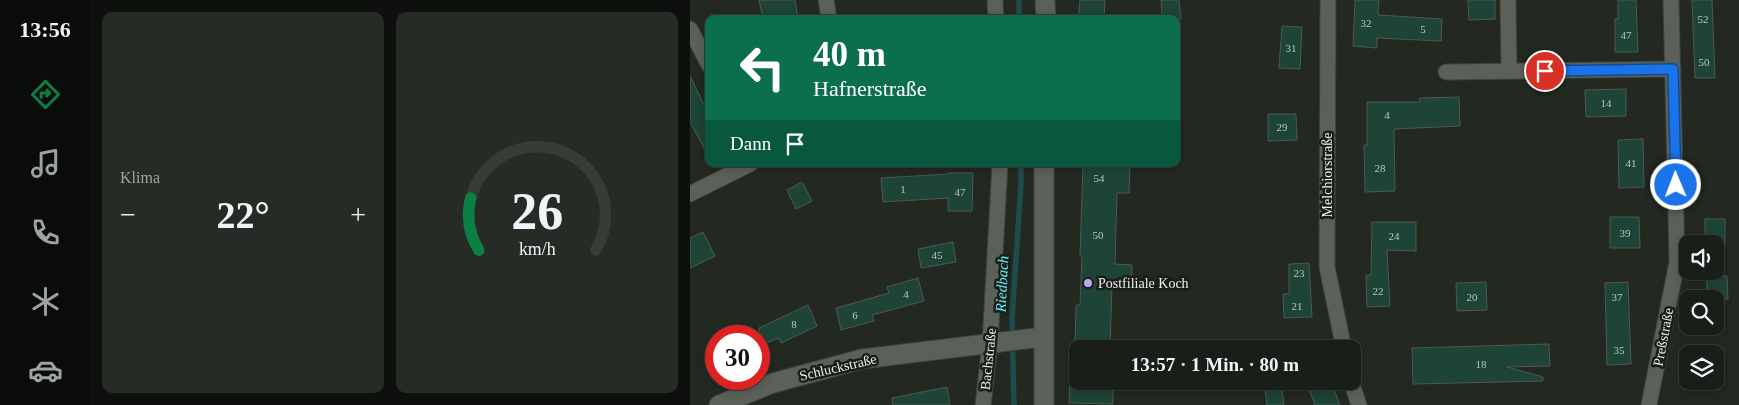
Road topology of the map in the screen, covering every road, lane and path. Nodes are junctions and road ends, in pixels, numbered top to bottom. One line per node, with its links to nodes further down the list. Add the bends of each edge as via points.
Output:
1 (826, 0): 7 (street)
2 (995, 0): 8 (street)
3 (1045, 0): 9 (street)
4 (1328, 0): 20 (street, Melchiorstraße, via 1327,268)
5 (1508, 0): 13 (street)
6 (1671, 0): 12 (street, Preßstraße)
7 (828, 15)
8 (996, 15)
9 (1046, 15)
10 (690, 28): 11 (street)
11 (705, 57)
12 (1673, 69): 13 (street); 27 (street, Preßstraße, via 1678,262)
13 (1509, 71): 14 (street)
14 (1446, 72)
15 (744, 167): 18 (street)
16 (1000, 167): 21 (street, Bachstraße)
17 (1044, 167): 19 (street)
18 (690, 194)
19 (1035, 338): 21 (street, Schluckstraße); 25 (street)
20 (1342, 340)
21 (995, 343): 23 (street, Schluckstraße, via 862,359 773,383); 24 (street, Bachstraße)
22 (1354, 390): 26 (street)
23 (719, 405)
24 (983, 405)
25 (1044, 405)
26 (1359, 405)
27 (1650, 405)

